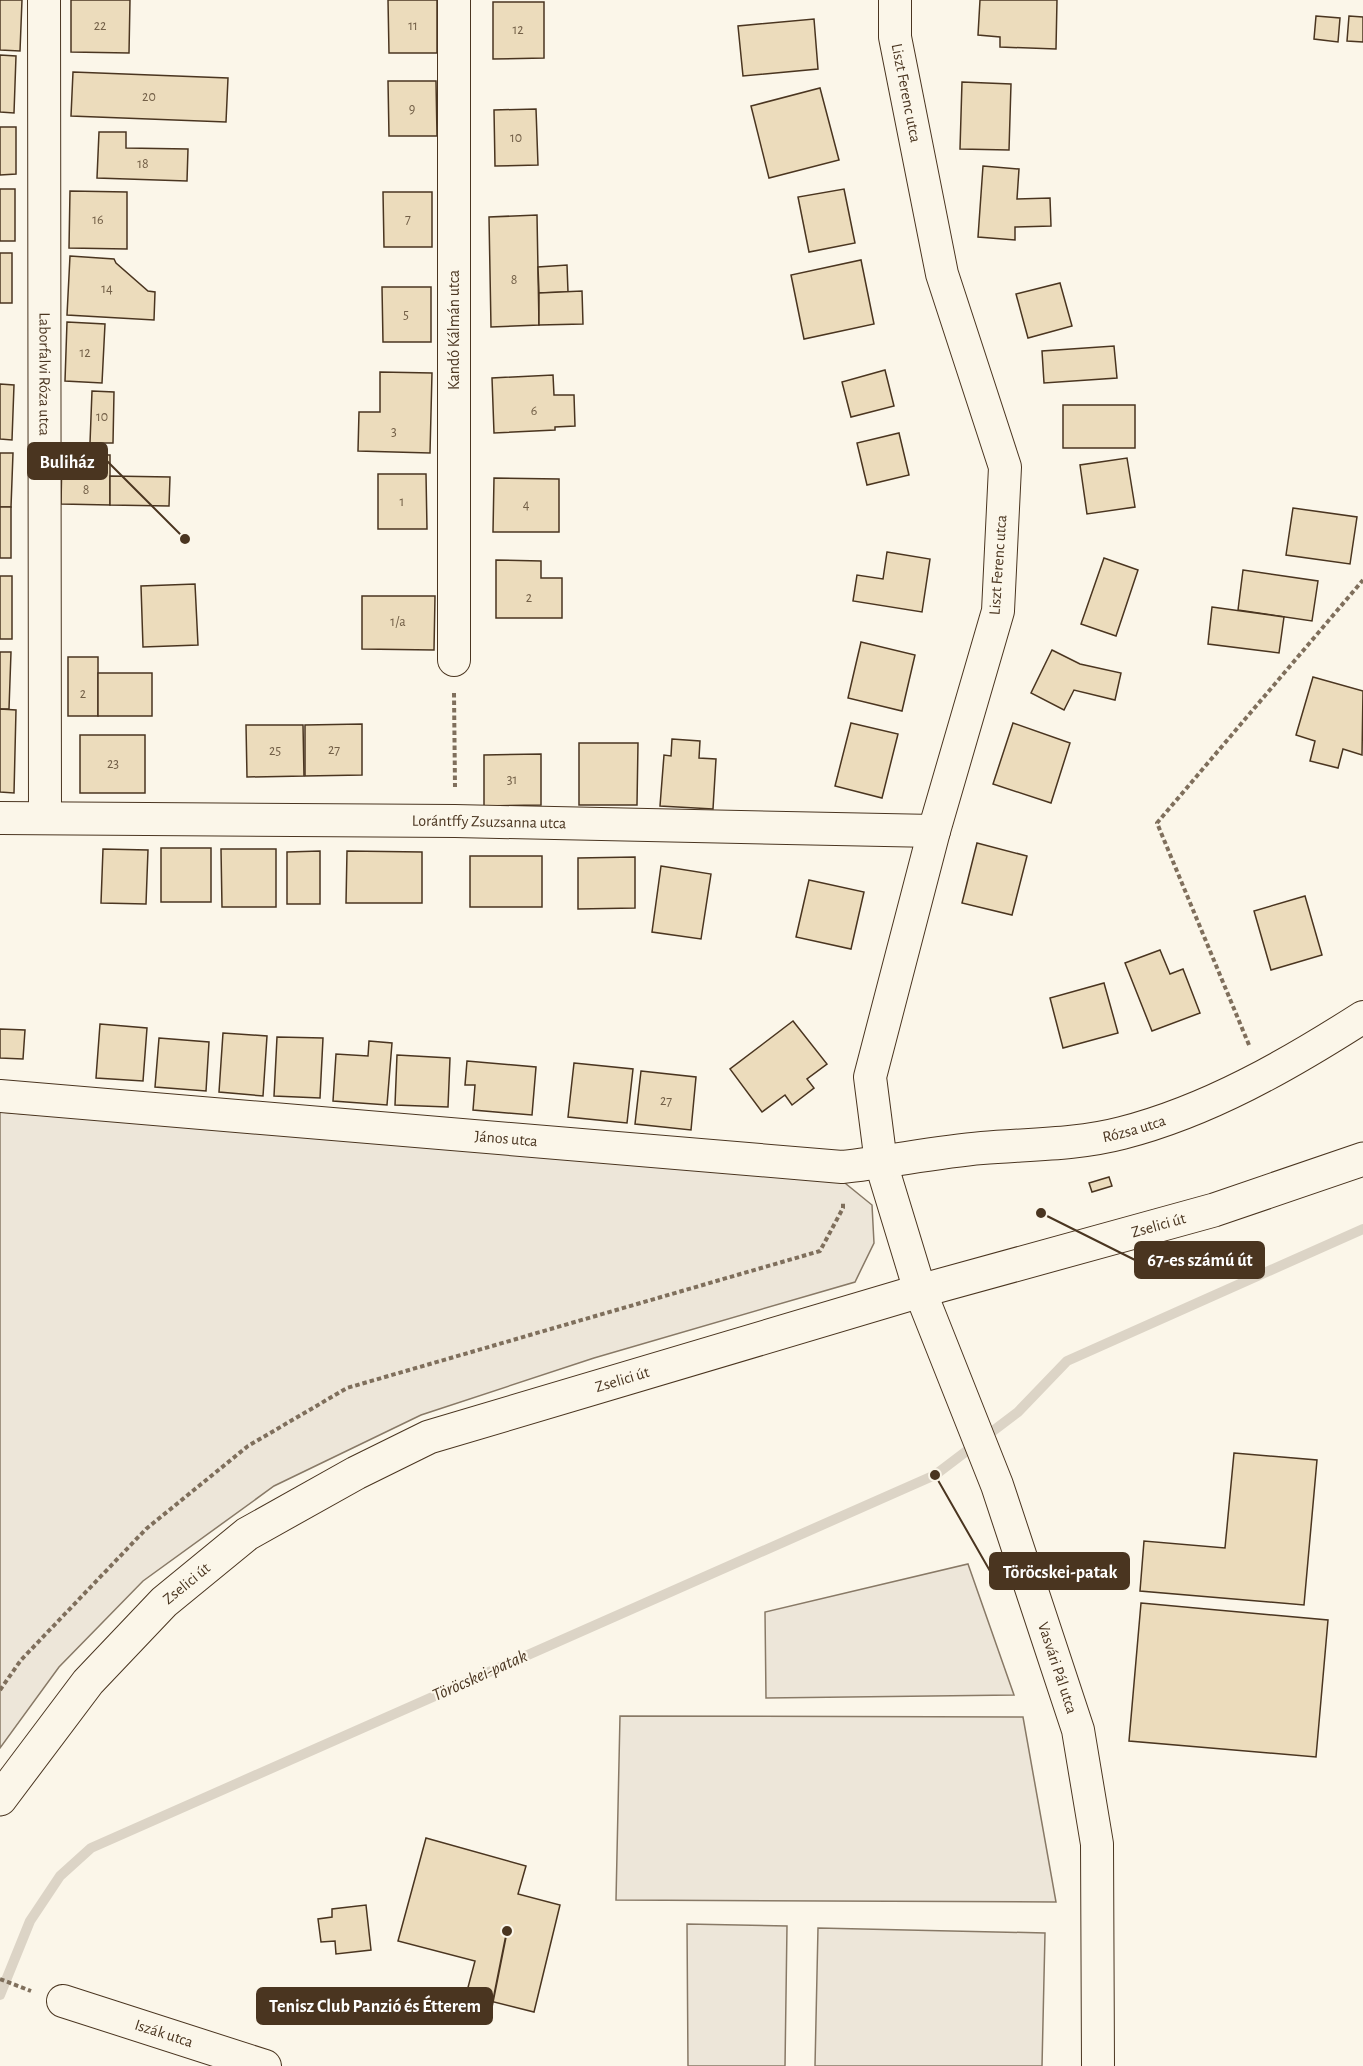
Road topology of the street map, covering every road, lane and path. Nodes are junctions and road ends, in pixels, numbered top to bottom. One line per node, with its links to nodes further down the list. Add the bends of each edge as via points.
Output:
1 (44, 0): 7 (street, Laborfalvi Róza utca)
2 (454, 0): 5 (street, Kandó Kálmán utca)
3 (895, 0): 9 (street, Liszt Ferenc utca, via 895,36 942,274 1005,467 998,611)
4 (1363, 580): 11 (path, via 1157,823)
5 (454, 660): 8 (path)
6 (0, 818): 7 (street, Lorántffy Zsuzsanna utca)
7 (45, 818): 8 (street, Lorántffy Zsuzsanna utca)
8 (455, 821): 9 (street, Lorántffy Zsuzsanna utca)
9 (934, 831): 14 (street, Liszt Ferenc utca, via 870,1077)
10 (1363, 1017): 11 (street, Rózsa utca)
11 (1262, 1077): 14 (street, Rózsa utca, via 1193,1109 1122,1133 1068,1144 981,1148)
12 (0, 1096): 14 (street, János utca, via 842,1167)
13 (1363, 1159): 15 (main road, Zselici út, via 1214,1210)
14 (881, 1163): 15 (street)
15 (920, 1291): 16 (main road, Zselici út, via 429,1437 247,1533 164,1602 88,1682); 21 (street, Vasvári Pál utca, via 998,1485 1078,1730 1097,1844)
16 (0, 1799)
17 (0, 1979): 18 (path)
18 (32, 1992)
19 (63, 2001): 20 (street, Iszák utca)
20 (265, 2066)
21 (1098, 2066)

